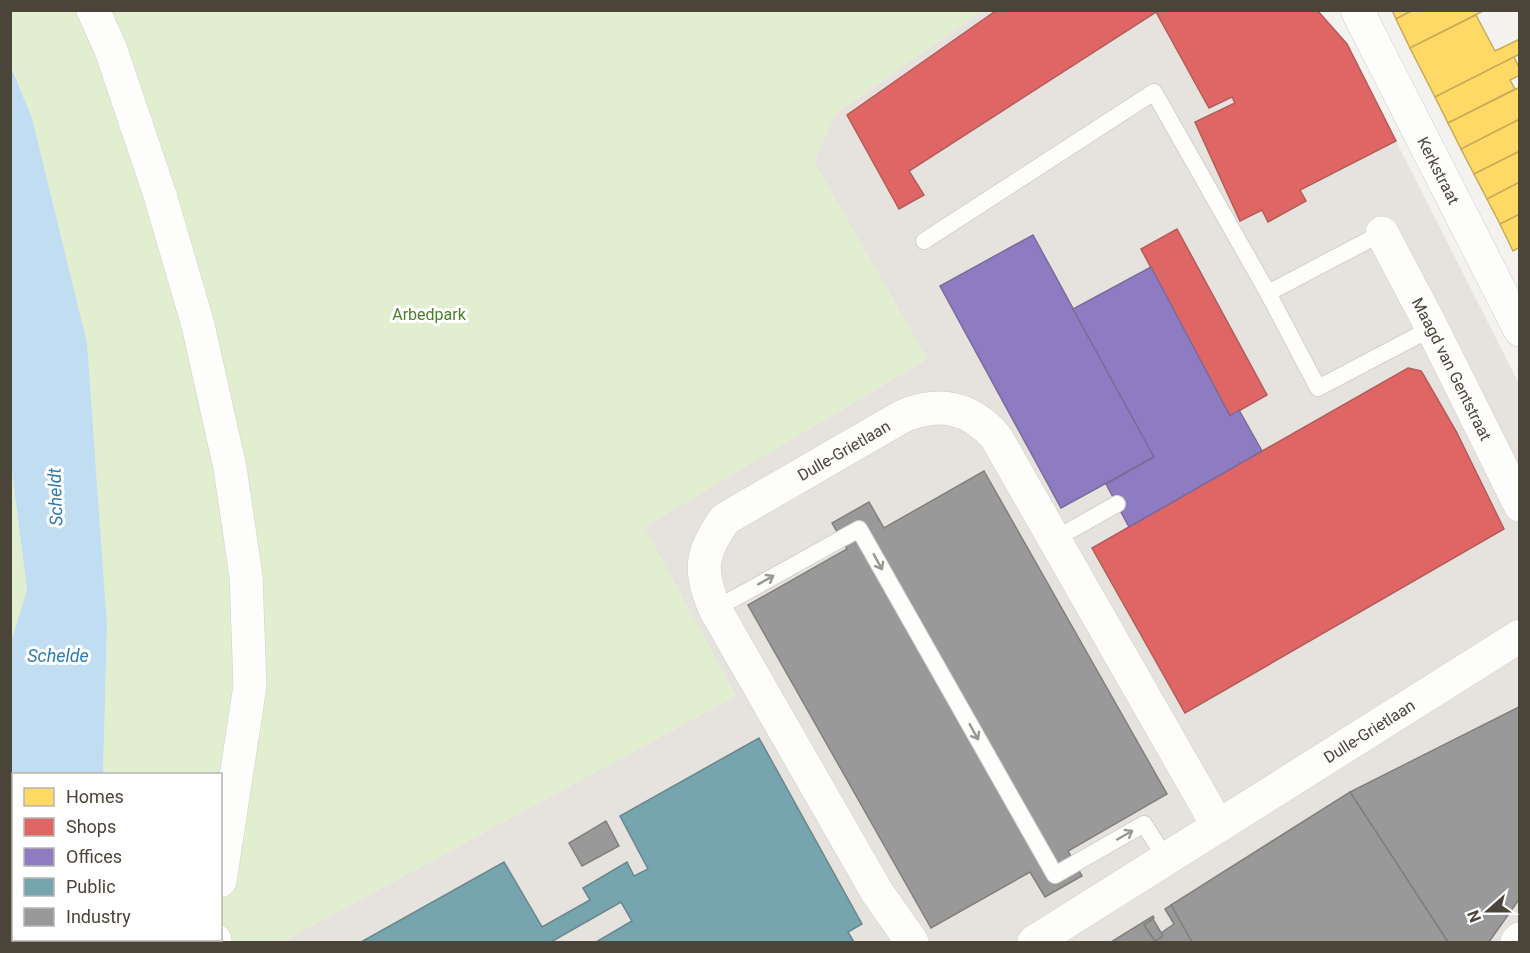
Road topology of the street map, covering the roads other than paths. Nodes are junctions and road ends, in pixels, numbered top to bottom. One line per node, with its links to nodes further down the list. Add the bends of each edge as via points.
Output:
1 (93, 10): 15 (street, via 111,50 160,195 198,325 230,468 246,576 250,686)
2 (1357, 10): 7 (street, Kerkstraat)
3 (1382, 233): 5 (lane); 6 (street, Maagd van Gentstraat)
4 (924, 241): 5 (lane, via 1154,92)
5 (1268, 293): 6 (lane, via 1318,388)
6 (1432, 328): 9 (street, Maagd van Gentstraat)
7 (1520, 330)
8 (1117, 504): 10 (lane)
9 (1520, 505)
10 (1055, 539): 11 (street, Dulle-Grietlaan, via 986,424 962,411 926,408 903,416 725,519 707,548 704,561 704,579); 13 (street, Dulle-Grietlaan)
11 (715, 609): 14 (lane, one-way to 14, via 860,529 1055,875 1144,824); 16 (street, Dulle-Grietlaan, via 877,892)
12 (1520, 636): 13 (street, Dulle-Grietlaan)
13 (1218, 826): 14 (street, Dulle-Grietlaan)
14 (1166, 859): 17 (street, Dulle-Grietlaan)
15 (222, 868)
16 (912, 942)
17 (1034, 942)

